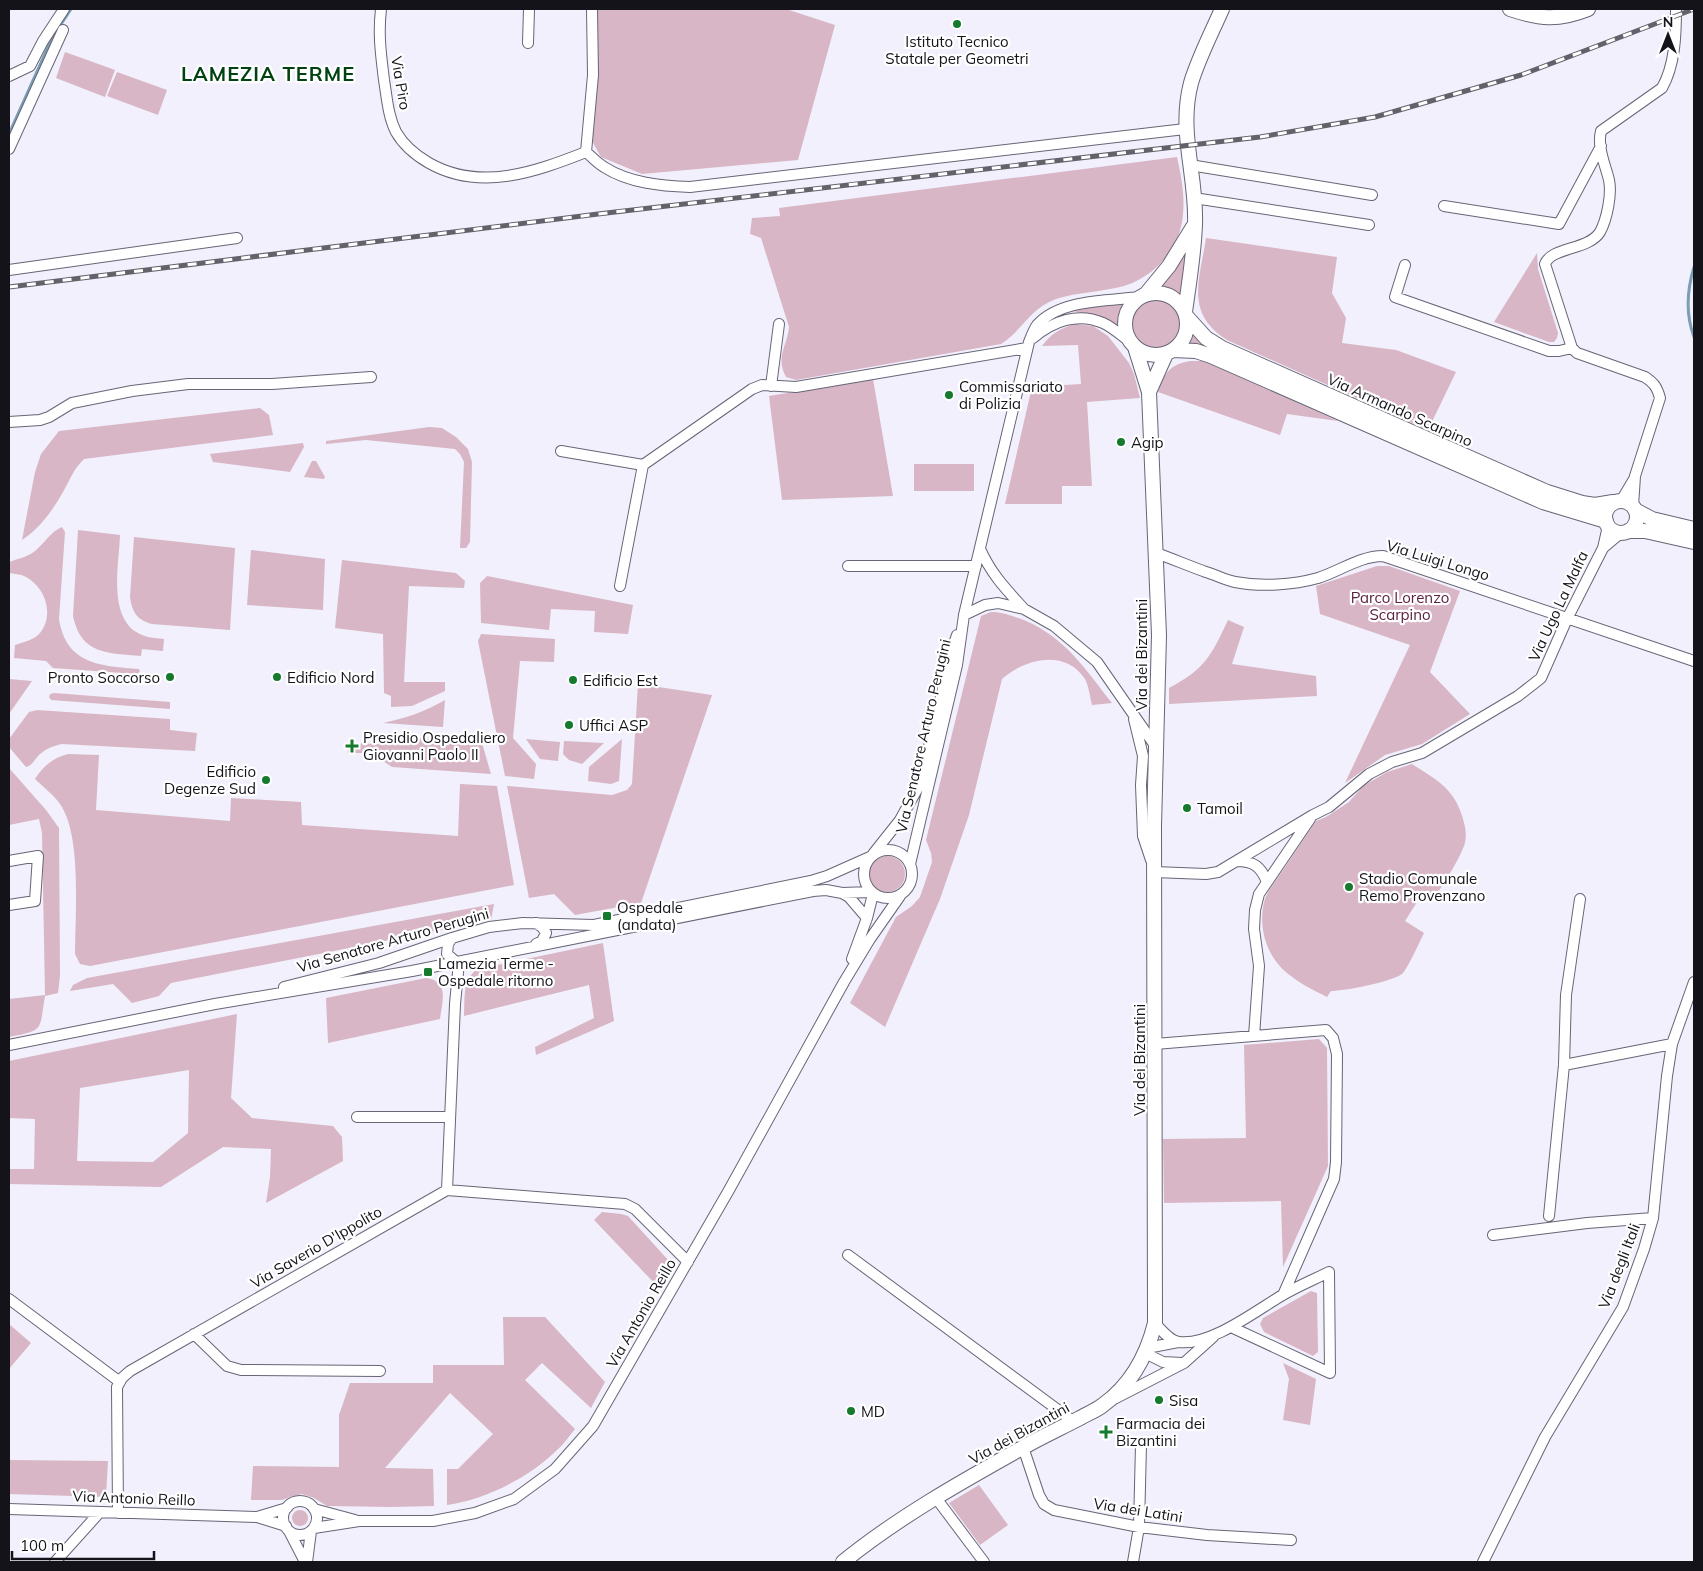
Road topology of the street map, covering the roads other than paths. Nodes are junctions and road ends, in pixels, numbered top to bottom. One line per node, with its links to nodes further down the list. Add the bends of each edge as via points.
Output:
1 (64, 9): 12 (street)
2 (381, 9): 18 (street, Via Piro, via 379,43 388,107 404,144 418,157 465,177 494,178 519,175)
3 (529, 9): 11 (street)
4 (592, 9): 18 (street, via 593,75)
5 (1222, 9): 15 (street, via 1191,84)
6 (1510, 9): 9 (street, via 1532,16)
7 (1588, 9): 9 (street)
8 (1676, 9): 16 (street, via 1674,46 1666,82 1604,128 1600,135)
9 (1566, 12)
10 (64, 30): 13 (street)
11 (528, 43)
12 (30, 66): 13 (street); 14 (street)
13 (44, 73): 17 (street)
14 (9, 76)
15 (1186, 129): 18 (street, via 690,187 644,183 624,177 604,167); 19 (street)
16 (1601, 146): 22 (street, via 1559,224); 33 (street, via 1611,192 1600,231 1590,241 1550,257 1545,264)
17 (9, 149)
18 (586, 152)
19 (1190, 165): 20 (street); 21 (street)
20 (1372, 195)
21 (1194, 198): 23 (street); 24 (street)
22 (1444, 206)
23 (1195, 224): 28 (street, via 1169,266); 29 (street)
24 (1369, 225)
25 (237, 238): 27 (street)
26 (1405, 265): 33 (street, via 1395,297 1549,351)
27 (9, 270)
28 (1143, 295): 29 (street, via 1165,294 1181,304); 31 (street, via 1132,303 1125,317 1125,332); 32 (street, Via Senatore Arturo Perugini, via 1058,310 1037,325)
29 (1186, 314): 34 (street, via 1186,336); 41 (street, Via Armando Scarpino, via 1206,338 1222,348 1496,470 1582,503)
30 (779, 324): 36 (street)
31 (1132, 344): 32 (street, via 1105,324 1090,318 1076,318 1043,330); 34 (street, via 1146,354); 37 (street, Via dei Bizantini)
32 (1028, 345): 36 (street, via 796,387); 47 (street, Via Senatore Arturo Perugini)
33 (1572, 348): 41 (street, via 1577,353 1645,377 1658,390 1660,398)
34 (1170, 352): 37 (street, Via dei Bizantini); 42 (street, Via Armando Scarpino, via 1196,351 1211,356 1543,502)
35 (371, 377): 38 (street, via 272,384 188,384 72,403 40,420)
36 (771, 386): 40 (street, via 752,389)
37 (1149, 392): 48 (street, Via dei Bizantini)
38 (9, 422)
39 (561, 451): 40 (street)
40 (643, 465): 51 (street)
41 (1626, 505): 42 (street, via 1607,509); 43 (street, Via Armando Scarpino, via 1652,519); 44 (street, via 1636,520 1632,528)
42 (1607, 523): 44 (street, via 1616,532); 46 (street, Via Ugo La Malfa)
43 (1694, 529)
44 (1625, 531): 45 (street, via 1645,531); 46 (street, Via Ugo La Malfa)
45 (1694, 542)
46 (1603, 548): 54 (street, Via Ugo La Malfa)
47 (980, 549): 50 (street, Via Senatore Arturo Perugini); 52 (street, via 997,579)
48 (1156, 553): 54 (street, Via Luigi Longo, via 1233,582 1247,584 1308,580 1364,559 1383,556); 57 (street, Via dei Bizantini)
49 (848, 566): 50 (street)
50 (976, 566): 53 (street, Via Senatore Arturo Perugini)
51 (620, 586)
52 (1024, 609): 53 (street, via 998,603); 56 (street, via 1054,626 1097,662)
53 (964, 615): 60 (street, Via Senatore Arturo Perugini, via 953,647 920,784 900,820); 63 (street, Via Senatore Arturo Perugini, via 957,665)
54 (1567, 619): 55 (street, Via Luigi Longo); 59 (street, Via Ugo La Malfa, via 1541,678 1518,696 1422,753 1392,762 1369,774 1329,807)
55 (1694, 661)
56 (1133, 713): 57 (street, via 1144,724); 58 (street); 58 (street)
57 (1158, 717): 58 (street, Via dei Bizantini)
58 (1151, 753): 64 (street, Via dei Bizantini)
59 (1313, 815): 62 (street, Via Ugo La Malfa); 65 (street)
60 (872, 855): 63 (street, via 894,850); 67 (street, via 863,874); 72 (street, Via Senatore Arturo Perugini, via 811,881 594,925)
61 (9, 861): 70 (street, via 38,856 35,901)
62 (1237, 861): 64 (street, Via Ugo La Malfa, via 1218,872 1206,874); 65 (street, via 1256,864)
63 (910, 864): 68 (street, via 912,878 906,892)
64 (1154, 868): 80 (street, Via dei Bizantini)
65 (1267, 882): 79 (street, via 1259,894 1255,910 1259,966)
66 (842, 893): 67 (street, Via Senatore Arturo Perugini); 71 (street); 74 (street, Via Senatore Arturo Perugini, via 813,891)
67 (872, 893): 68 (street, via 886,899); 71 (street, Via Antonio Reillo)
68 (900, 896): 76 (street, Via Antonio Reillo)
69 (1580, 899): 83 (street, via 1566,995)
70 (9, 905)
71 (867, 918): 76 (street, Via Antonio Reillo)
72 (536, 923): 73 (street, Via Senatore Arturo Perugini, via 497,926); 74 (street, via 546,933 542,941)
73 (452, 938): 75 (street, via 447,954); 78 (street, Via Senatore Arturo Perugini, via 379,963)
74 (533, 946): 75 (street, Via Senatore Arturo Perugini)
75 (458, 962): 78 (street, Via Senatore Arturo Perugini); 85 (street)
76 (844, 982): 91 (street, Via Antonio Reillo)
77 (1694, 982): 81 (street, Via degli Itali)
78 (215, 1004): 82 (street, Via Senatore Arturo Perugini)
79 (1254, 1036): 80 (street); 92 (street, via 1326,1030 1333,1038 1337,1054 1334,1179)
80 (1155, 1044): 94 (street, Via dei Bizantini)
81 (1672, 1044): 83 (street); 88 (street, Via degli Itali)
82 (9, 1045)
83 (1564, 1065): 87 (street)
84 (357, 1117): 85 (street)
85 (450, 1118): 86 (street)
86 (447, 1190): 91 (street, via 625,1204 635,1209); 96 (street, Via Saverio D'Ippolito)
87 (1549, 1216)
88 (1653, 1218): 89 (street); 124 (street, Via degli Itali, via 1623,1306 1545,1437)
89 (1493, 1235)
90 (848, 1255): 104 (street)
91 (688, 1262): 114 (street, Via Antonio Reillo, via 594,1426 555,1469 514,1499 474,1513 433,1521)
92 (1283, 1295): 95 (street); 95 (street, via 1329,1272 1330,1373)
93 (9, 1299): 102 (street)
94 (1155, 1323): 98 (street); 99 (street, Via dei Bizantini)
95 (1231, 1327): 97 (street)
96 (194, 1334): 101 (street, via 227,1366 241,1370); 102 (street, Via Saverio D'Ippolito, via 130,1371)
97 (1216, 1334): 98 (street); 100 (street)
98 (1178, 1342): 99 (street)
99 (1146, 1351): 100 (street, via 1163,1362); 103 (street, Via dei Bizantini, via 1126,1383)
100 (1184, 1363): 103 (street)
101 (380, 1371)
102 (120, 1382): 112 (street, via 117,1387)
103 (1103, 1405): 104 (street, Via dei Bizantini)
104 (1074, 1421): 106 (street, Via dei Bizantini)
105 (1141, 1445): 115 (street)
106 (1023, 1447): 107 (street, Via dei Bizantini); 115 (street, Via dei Latini, via 1044,1504 1054,1510)
107 (936, 1498): 121 (street, Via dei Bizantini); 122 (street)
108 (287, 1508): 110 (street, via 301,1502); 113 (street, Via Antonio Reillo); 116 (street, via 284,1517)
109 (9, 1509): 111 (street, Via Antonio Reillo)
110 (314, 1509): 114 (street, Via Antonio Reillo); 117 (street, via 317,1519)
111 (100, 1512): 112 (street, Via Antonio Reillo); 119 (street)
112 (118, 1513): 113 (street, Via Antonio Reillo)
113 (257, 1517): 116 (street, Via Antonio Reillo)
114 (359, 1521): 117 (street, Via Antonio Reillo)
115 (1139, 1527): 118 (street, Via dei Latini); 123 (street)
116 (287, 1529): 117 (street, via 300,1535); 120 (street)
117 (313, 1530): 120 (street)
118 (1291, 1540)
119 (55, 1562)
120 (306, 1562)
121 (842, 1562)
122 (984, 1562)
123 (1134, 1562)
124 (1483, 1562)

